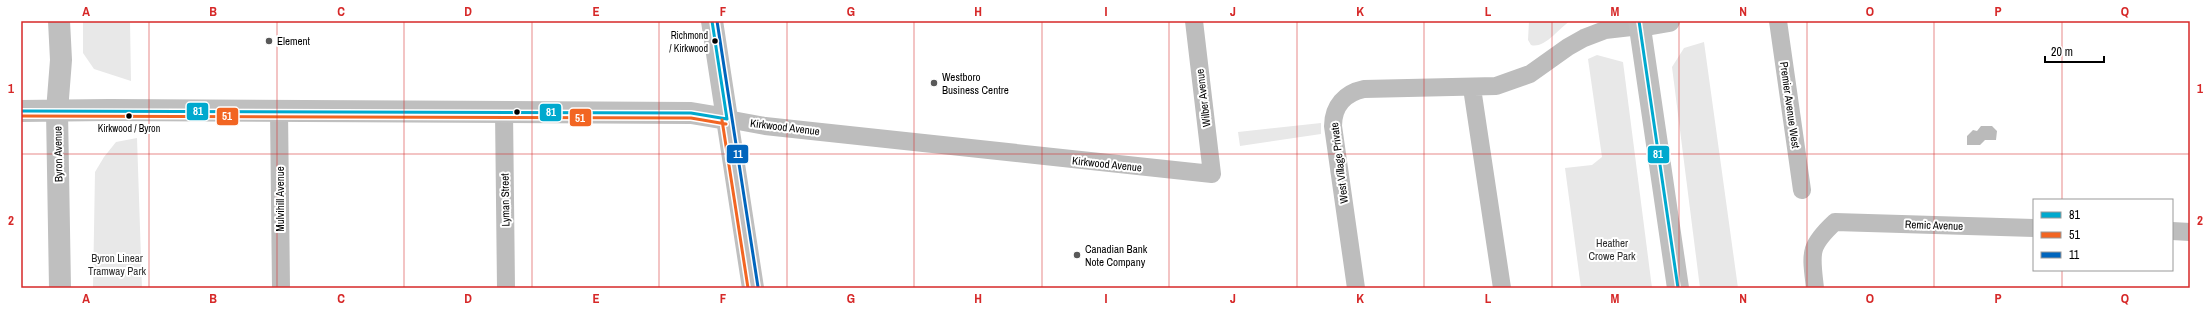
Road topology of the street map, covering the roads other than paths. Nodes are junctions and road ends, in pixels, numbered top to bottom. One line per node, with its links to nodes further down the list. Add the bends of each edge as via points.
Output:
1 (60, 21): 10 (main road, Byron Avenue, via 61,60)
2 (712, 21): 12 (main road)
3 (1194, 21): 13 (street, Wilber Avenue)
4 (1669, 21): 6 (main road)
5 (1778, 21): 14 (street, Premier Avenue West)
6 (1639, 24): 7 (street, West Village Private, via 1606,30 1568,47 1525,77 1496,86); 24 (main road)
7 (1472, 88): 22 (street, West Village Private, via 1364,89 1347,96 1336,109 1333,126); 23 (street)
8 (279, 110): 10 (main road, Kirkwood Avenue); 11 (main road, Kirkwood Avenue); 19 (street, Mulvihill Avenue)
9 (21, 111): 10 (main road, Kirkwood Avenue)
10 (57, 111): 18 (main road, Byron Avenue)
11 (504, 112): 12 (main road, Kirkwood Avenue, via 691,113); 20 (street, Lyman Street)
12 (727, 119): 13 (street, Kirkwood Avenue, via 765,126); 21 (main road)
13 (1212, 174)
14 (1802, 190)
15 (2033, 228): 25 (street, Remic Avenue, via 1835,222 1818,238 1811,256)
16 (2173, 231): 17 (street)
17 (2190, 232)
18 (60, 288)
19 (281, 288)
20 (506, 288)
21 (753, 288)
22 (1356, 288)
23 (1502, 288)
24 (1678, 288)
25 (1815, 288)

